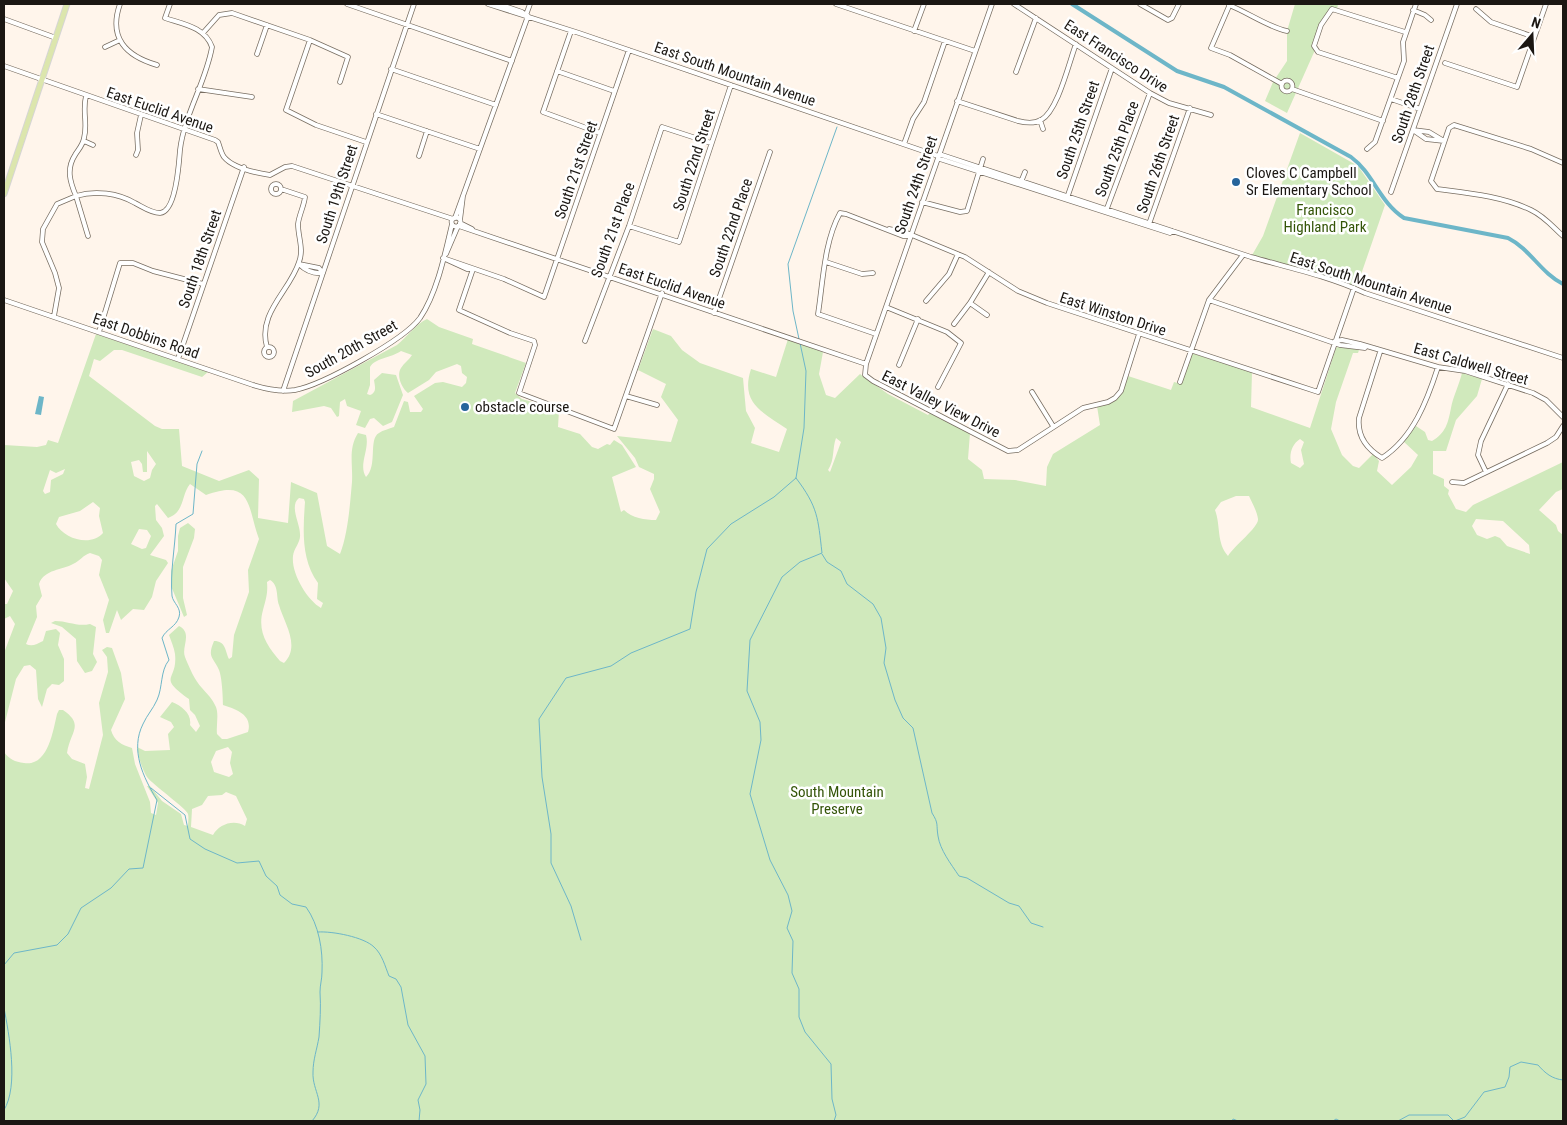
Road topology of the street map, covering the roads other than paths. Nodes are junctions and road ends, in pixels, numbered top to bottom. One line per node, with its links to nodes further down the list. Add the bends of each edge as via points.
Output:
1 (67, 4): 33 (main road)
2 (120, 4): 34 (street, via 116,24)
3 (170, 4): 31 (street, via 165,18)
4 (347, 4): 25 (street)
5 (414, 4): 25 (street, South 19th Street)
6 (488, 4): 21 (street, East South Mountain Avenue)
7 (499, 4): 21 (street, East South Mountain Avenue)
8 (530, 4): 21 (street, South 20th Street)
9 (836, 4): 27 (street)
10 (924, 4): 27 (street)
11 (992, 4): 40 (street, South 24th Street)
12 (1014, 4): 22 (street, East Francisco Drive)
13 (1140, 4): 14 (street, via 1164,19 1170,19)
14 (1179, 4)
15 (1416, 4): 20 (street)
16 (1457, 4): 65 (street, South 28th Street)
17 (1546, 4): 32 (street)
18 (1229, 5): 29 (street); 53 (street, via 1211,48)
19 (1476, 9): 32 (street, via 1491,22)
20 (1413, 10): 24 (street); 30 (street)
21 (527, 16): 28 (street, East South Mountain Avenue); 42 (street, South 20th Street)
22 (1036, 18): 37 (street, East Francisco Drive); 49 (street)
23 (4, 20): 33 (street)
24 (1431, 20)
25 (407, 24): 42 (street); 47 (street, South 19th Street)
26 (267, 25): 31 (street, via 225,12 214,19); 35 (street); 41 (street)
27 (914, 30): 36 (street)
28 (571, 31): 39 (street, East South Mountain Avenue); 48 (street)
29 (1288, 31)
30 (1405, 32): 50 (street, via 1404,61); 50 (street, via 1332,9 1321,25 1315,50)
31 (203, 33): 55 (street, via 212,47)
32 (1534, 37): 43 (street, via 1517,87)
33 (56, 38): 51 (main road)
34 (120, 40): 38 (street); 45 (street, via 134,57)
35 (310, 40): 52 (street, via 348,56); 80 (street, via 286,110 316,125)
36 (946, 41): 40 (street); 82 (street, via 924,102)
37 (1076, 44): 46 (street, East Francisco Drive); 69 (street, via 1053,108)
38 (105, 47)
39 (629, 50): 54 (street, East South Mountain Avenue); 57 (street, South 21st Street)
40 (975, 51): 62 (street, South 24th Street)
41 (256, 54)
42 (512, 61): 63 (street, South 20th Street)
43 (1445, 63)
44 (4, 66): 51 (street, East Euclid Avenue)
45 (157, 66)
46 (1112, 68): 58 (street, East Francisco Drive); 101 (street, South 25th Street)
47 (391, 69): 63 (street); 66 (street, South 19th Street)
48 (557, 70): 57 (street); 76 (street, via 543,112)
49 (1016, 72)
50 (1398, 78): 61 (street)
51 (41, 79): 59 (street, East Euclid Avenue); 99 (main road)
52 (340, 82)
53 (1282, 84): 56 (street, via 1290,82); 56 (street, via 1284,91)
54 (731, 85): 81 (street, South 22nd Street); 82 (street, East South Mountain Avenue)
55 (198, 89): 60 (street); 72 (street)
56 (1292, 89): 70 (street)
57 (614, 91): 76 (street, South 21st Street)
58 (1150, 93): 64 (street, East Francisco Drive, via 1169,103); 103 (street, South 25th Place)
59 (86, 96): 67 (street, East Euclid Avenue); 78 (street, via 82,109 86,128)
60 (252, 97)
61 (1391, 99): 65 (street); 70 (street)
62 (957, 100): 69 (street, via 1018,121); 89 (street, South 24th Street)
63 (496, 105): 84 (street, South 20th Street)
64 (1190, 108): 68 (street, East Francisco Drive); 105 (street, South 26th Street)
65 (1420, 109): 73 (street, South 28th Street)
66 (376, 114): 74 (street); 80 (street, South 19th Street)
67 (141, 115): 72 (street, East Euclid Avenue); 87 (street, via 136,133)
68 (1211, 115)
69 (1040, 120): 71 (street)
70 (1383, 121): 85 (street, via 1376,142)
71 (1043, 129)
72 (186, 130): 92 (street, East Euclid Avenue, via 218,142 223,156); 100 (street, via 180,148 178,177 166,211 150,211 111,194)
73 (1413, 130): 75 (street); 77 (street); 98 (street, South 28th Street)
74 (428, 131): 84 (street); 88 (street)
75 (1429, 132): 77 (street); 79 (street)
76 (600, 133): 113 (street, South 21st Street)
77 (1427, 140): 79 (street)
78 (84, 141): 83 (street); 100 (street, via 69,169)
79 (1444, 141): 91 (street, via 1452,125 1458,125); 109 (street, via 1431,178 1437,189 1504,200 1545,219)
80 (366, 142): 96 (street, South 19th Street)
81 (711, 143): 106 (street, South 21st Place, via 662,127); 106 (street, South 22nd Street, via 679,242)
82 (904, 144): 89 (street, East South Mountain Avenue)
83 (93, 145)
84 (480, 149): 104 (street, South 20th Street)
85 (1367, 150)
86 (770, 152): 129 (street, South 22nd Place)
87 (136, 155)
88 (419, 156)
89 (938, 156): 93 (street, East South Mountain Avenue); 102 (street, South 24th Street)
90 (983, 159): 93 (street)
91 (1563, 163)
92 (244, 168): 96 (street, East Euclid Avenue, via 270,175 285,166 292,166); 121 (street, South 18th Street)
93 (980, 170): 95 (street, East South Mountain Avenue); 102 (street, via 967,211)
94 (1025, 172): 95 (street)
95 (1021, 183): 101 (street, East South Mountain Avenue)
96 (353, 186): 104 (street, East Euclid Avenue); 118 (street, South 19th Street)
97 (281, 189): 115 (street, via 305,198 298,223)
98 (1391, 192)
99 (4, 194)
100 (76, 196): 107 (street); 131 (street, via 57,204 43,229 42,242 59,288)
101 (1067, 198): 103 (street, East South Mountain Avenue)
102 (922, 202): 108 (street, South 24th Street)
103 (1106, 210): 105 (street, East South Mountain Avenue)
104 (456, 222): 112 (street, South 20th Street); 113 (street, East Euclid Avenue)
105 (1149, 224): 111 (street, East South Mountain Avenue)
106 (629, 226): 120 (street, South 21st Place)
107 (88, 236)
108 (910, 236): 110 (street, East Winston Drive); 114 (street, East Winston Drive, via 840,213); 128 (street, South 24th Street)
109 (1563, 236)
110 (958, 254): 117 (street, East Winston Drive); 126 (street, via 949,274)
111 (1243, 255): 122 (street, East South Mountain Avenue); 125 (street)
112 (443, 258): 116 (street); 151 (street, South 20th Street, via 426,307 408,331 314,384)
113 (557, 259): 116 (street, South 21st Street, via 544,297); 120 (street, East Euclid Avenue)
114 (826, 262): 119 (street, via 862,274); 135 (street, via 818,314)
115 (299, 264): 118 (street); 139 (street, via 271,312 266,332)
116 (473, 268): 153 (street, via 459,310 534,342 519,393 614,429)
117 (989, 272): 127 (street); 136 (street, East Winston Drive, via 1018,291 1047,304)
118 (323, 273): 151 (street, South 19th Street)
119 (873, 273)
120 (609, 276): 123 (street, East Euclid Avenue); 137 (street, South 21st Place)
121 (203, 284): 134 (street, via 133,263 120,263); 143 (street, South 18th Street)
122 (1354, 288): 138 (street); 142 (street, East South Mountain Avenue)
123 (662, 293): 129 (street, East Euclid Avenue); 153 (street)
124 (4, 300): 131 (street, East Dobbins Road)
125 (1209, 300): 138 (street, East Caldwell Street); 140 (street)
126 (926, 301)
127 (970, 303): 130 (street); 133 (street)
128 (886, 307): 132 (street); 135 (street, South 24th Street)
129 (714, 313): 144 (street, East Euclid Avenue)
130 (987, 315)
131 (54, 316): 134 (street, East Dobbins Road)
132 (918, 319): 145 (street); 150 (street, via 947,332 961,343)
133 (954, 324)
134 (99, 332): 143 (street, East Dobbins Road)
135 (876, 334): 144 (street, South 24th Street)
136 (1140, 334): 140 (street, East Winston Drive); 156 (street, via 1121,391 1115,398 1083,408)
137 (585, 341)
138 (1335, 341): 140 (street, East Winston Drive, via 1318,392); 141 (street, East Caldwell Street, via 1342,340)
139 (267, 347)
140 (1189, 351): 148 (street)
141 (1380, 352): 146 (street, East Caldwell Street); 146 (street, via 1358,427 1366,445 1382,458 1418,418)
142 (1563, 358)
143 (178, 359): 151 (street, East Dobbins Road, via 253,385)
144 (866, 364): 147 (street, South 24th Street)
145 (898, 365)
146 (1438, 367): 149 (street, East Caldwell Street)
147 (865, 375): 156 (street, East Valley View Drive, via 1008,451 1018,450)
148 (1180, 382)
149 (1508, 384): 155 (street, East Caldwell Street, via 1542,397); 158 (street, via 1481,441 1478,455)
150 (938, 387)
151 (283, 390)
152 (1032, 392): 156 (street)
153 (626, 396): 154 (street)
154 (657, 405)
155 (1563, 417)
156 (1053, 426)
157 (1563, 426): 158 (street, via 1547,443)
158 (1486, 472): 159 (street, via 1464,483)
159 (1452, 482)

